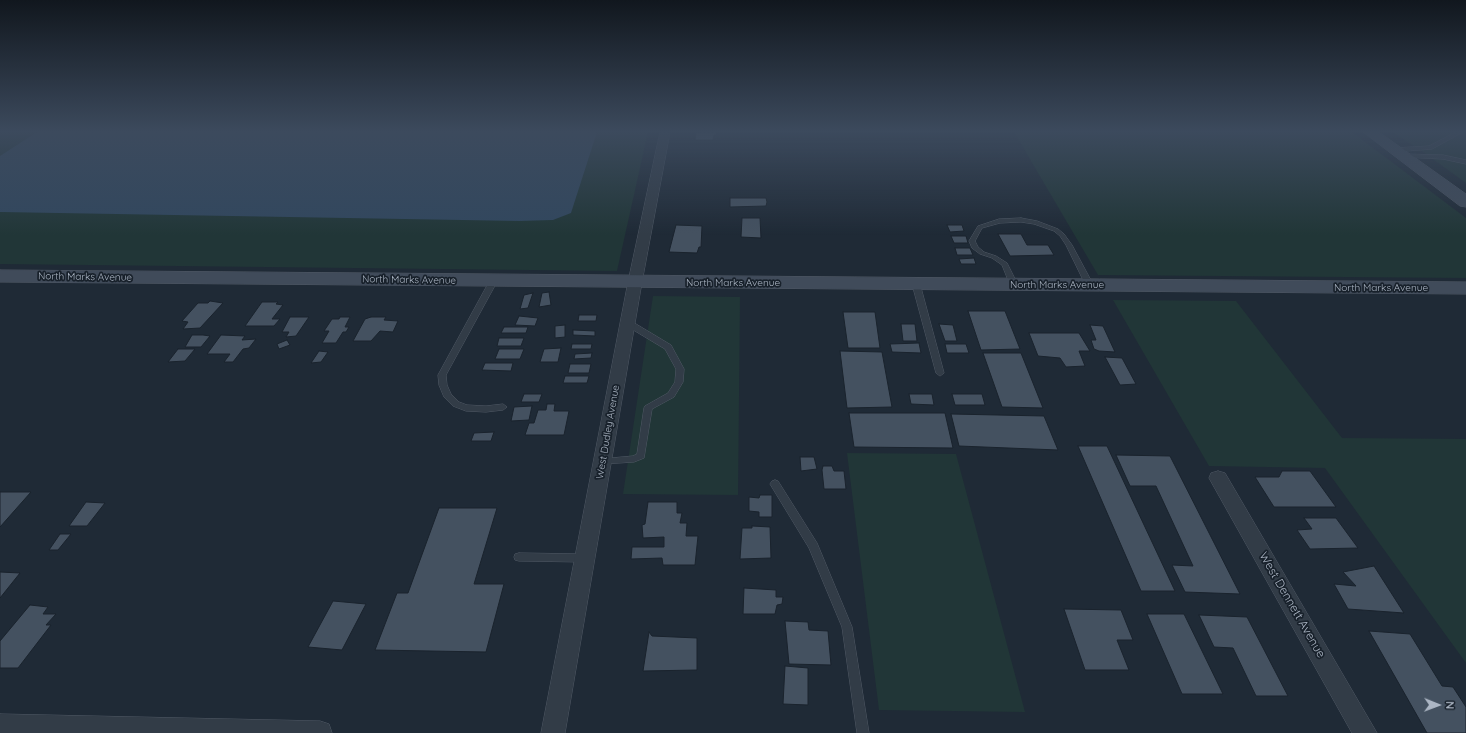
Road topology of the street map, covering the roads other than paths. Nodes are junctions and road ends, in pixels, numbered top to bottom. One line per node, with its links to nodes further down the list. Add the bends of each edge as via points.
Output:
1 (658, 166): 6 (street, West Dudley Avenue)
2 (1416, 166): 3 (main road)
3 (1466, 202)
4 (0, 276): 5 (main road, North Marks Avenue)
5 (494, 280): 6 (main road, North Marks Avenue); 13 (lane, via 442,374 447,395 456,404 466,408)
6 (635, 282): 7 (main road, North Marks Avenue); 11 (street, West Dudley Avenue)
7 (916, 284): 8 (main road, North Marks Avenue); 12 (lane)
8 (1014, 285): 9 (main road, North Marks Avenue); 9 (lane, via 1005,264 975,248 972,241 980,227 998,221 1021,220 1056,230 1069,245)
9 (1090, 286): 10 (main road, North Marks Avenue)
10 (1466, 288)
11 (628, 323): 14 (street, West Dudley Avenue); 14 (lane, via 668,347 680,369 679,382 672,395 648,408 641,456 634,459)
12 (940, 373)
13 (503, 407)
14 (602, 461): 18 (street, West Dudley Avenue)
15 (1218, 478): 25 (street, West Dennett Avenue)
16 (775, 484): 24 (lane, via 813,546 847,627)
17 (519, 557): 18 (lane)
18 (585, 558): 23 (street, West Dudley Avenue)
19 (0, 726): 20 (street)
20 (41, 730): 21 (street)
21 (248, 732): 22 (street)
22 (320, 733)
23 (553, 733)
24 (863, 733)
25 (1365, 733)

